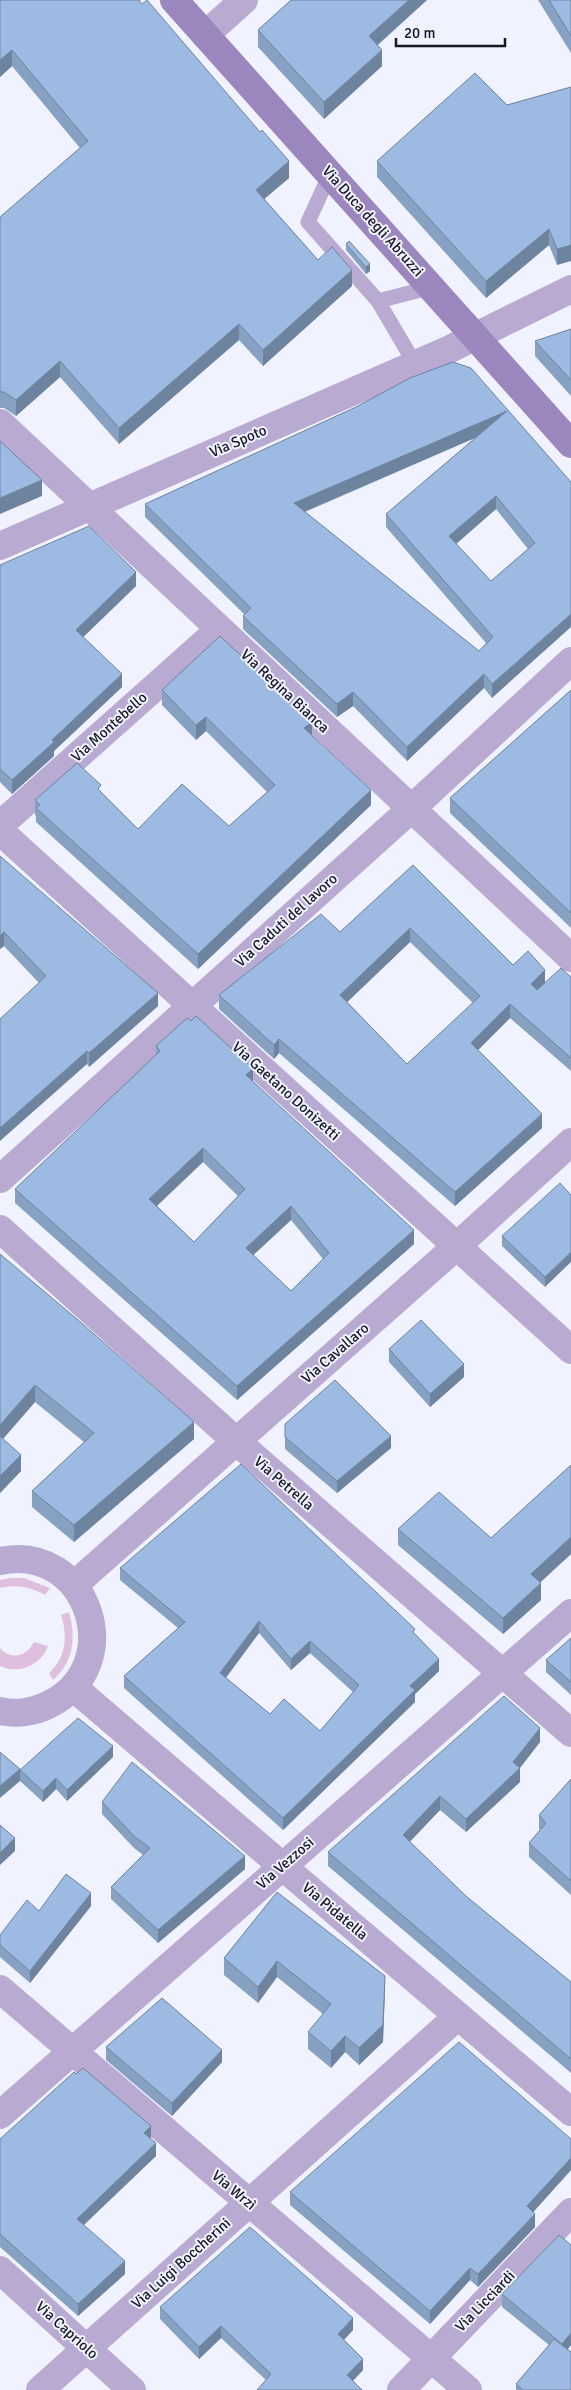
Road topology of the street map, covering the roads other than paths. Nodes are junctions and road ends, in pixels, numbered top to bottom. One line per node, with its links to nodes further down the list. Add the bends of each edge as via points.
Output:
1 (174, 0): 3 (main road, Via Duca degli Abruzzi)
2 (244, 0): 3 (street)
3 (205, 35): 4 (main road, Via Duca degli Abruzzi)
4 (330, 174): 5 (main road, Via Duca degli Abruzzi); 7 (lane, via 308,222)
5 (432, 287): 7 (lane); 8 (main road, Via Duca degli Abruzzi)
6 (571, 289): 8 (street, Via Spoto)
7 (378, 301): 9 (lane)
8 (477, 337): 9 (street, Via Spoto); 11 (main road, Via Duca degli Abruzzi)
9 (415, 364): 12 (street, Via Spoto)
10 (0, 423): 12 (street, Via Regina Bianca)
11 (571, 444)
12 (88, 506): 13 (street, Via Spoto); 14 (street, Via Regina Bianca)
13 (0, 546)
14 (219, 630): 16 (street, Via Regina Bianca); 17 (street, Via Montebello)
15 (571, 661): 16 (street, Via Caduti del lavoro)
16 (411, 809): 19 (street, Via Regina Bianca); 20 (street, Via Caduti del lavoro)
17 (0, 825)
18 (0, 831): 20 (street, Via Gaetano Donizetti)
19 (571, 958)
20 (191, 1006): 22 (street, Via Caduti del lavoro); 24 (street, Via Gaetano Donizetti)
21 (571, 1142): 24 (street, Via Cavallaro)
22 (0, 1179)
23 (0, 1229): 26 (street, Via Petrella)
24 (458, 1245): 25 (street, Via Gaetano Donizetti); 26 (street, Via Cavallaro)
25 (571, 1350)
26 (236, 1441): 28 (street, Via Cavallaro); 30 (street, Via Petrella)
27 (0, 1561): 28 (street, via 27,1559 44,1564 61,1572)
28 (74, 1585): 31 (street, via 86,1604 93,1626 86,1669)
29 (571, 1613): 30 (street, Via Vezzosi)
30 (503, 1672): 33 (street, Via Petrella); 34 (street, Via Vezzosi)
31 (74, 1687): 32 (street, via 59,1700 42,1708 24,1713); 34 (street, Via Pidatella)
32 (0, 1711)
33 (571, 1733)
34 (282, 1866): 36 (street, Via Pidatella); 37 (street, Via Vezzosi)
35 (0, 1989): 37 (street, Via Wrzì)
36 (458, 2016): 38 (street, Via Pidatella); 40 (street, Via Luigi Boccherini)
37 (72, 2052): 39 (street, Via Vezzosi); 40 (street, Via Wrzì)
38 (571, 2112)
39 (0, 2115)
40 (249, 2202): 43 (street, Via Luigi Boccherini); 44 (street, Via Wrzì)
41 (571, 2212): 44 (street, Via Licciardi)
42 (0, 2270): 43 (street, Via Capriolo)
43 (87, 2348): 45 (street, Via Luigi Boccherini); 46 (street, Via Capriolo)
44 (431, 2358): 47 (street, Via Licciardi); 48 (street, Via Wrzì)
45 (40, 2390)
46 (132, 2390)
47 (400, 2390)
48 (468, 2390)

